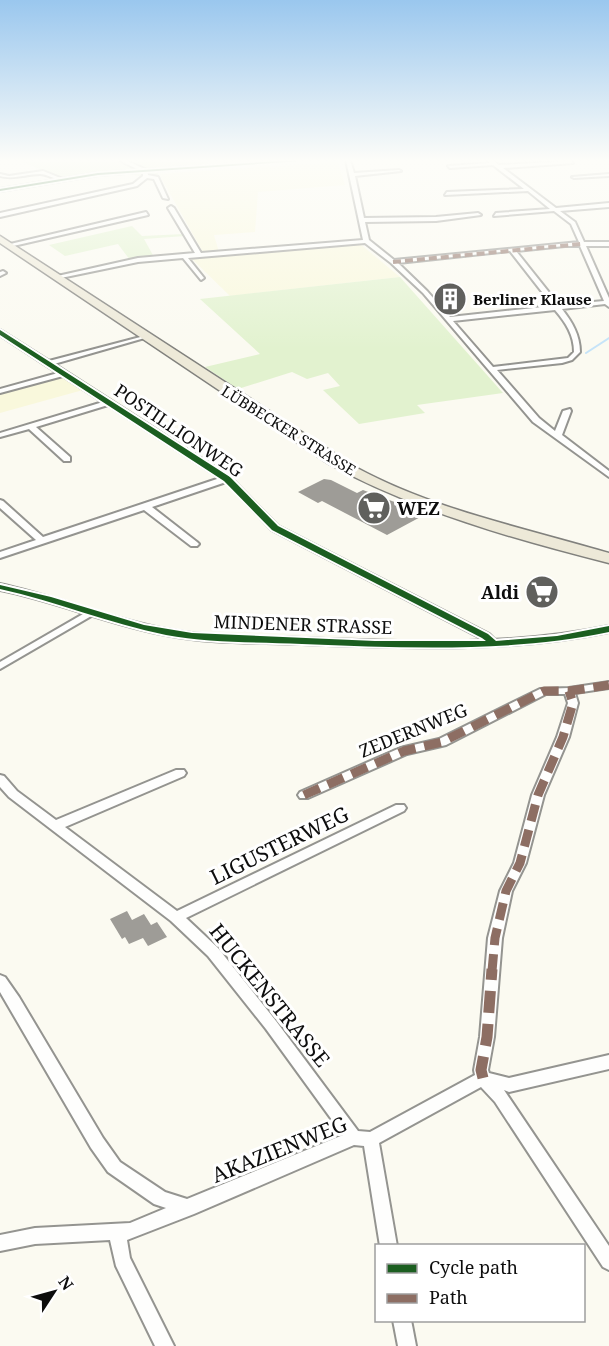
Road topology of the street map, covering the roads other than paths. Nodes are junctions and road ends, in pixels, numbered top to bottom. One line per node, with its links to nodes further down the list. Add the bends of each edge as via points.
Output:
1 (101, 223): 6 (street)
2 (180, 223): 10 (street)
3 (363, 223): 5 (street)
4 (573, 223): 7 (street)
5 (366, 241): 10 (street); 12 (street)
6 (4, 242): 13 (main road, LÜBBECKER STRASSE)
7 (581, 244): 8 (street); 9 (street); 15 (street)
8 (609, 244)
9 (513, 251): 12 (street); 16 (street)
10 (199, 255): 11 (street)
11 (184, 256): 13 (street, via 133,260); 14 (street)
12 (393, 262): 17 (street)
13 (56, 277): 19 (main road, LÜBBECKER STRASSE)
14 (201, 278)
15 (608, 303): 16 (street)
16 (556, 307): 17 (street); 21 (street, via 575,333 574,356 562,361)
17 (450, 319): 21 (street)
18 (0, 332): 20 (street, POSTILLIONWEG)
19 (146, 336): 20 (street); 37 (main road, LÜBBECKER STRASSE, via 334,461 368,479 451,512)
20 (48, 363): 22 (street, POSTILLIONWEG)
21 (491, 369): 28 (street, via 536,420)
22 (64, 373): 23 (street); 24 (street, POSTILLIONWEG)
23 (0, 391)
24 (110, 402): 26 (street); 31 (street, POSTILLIONWEG)
25 (567, 411): 28 (street)
26 (30, 426): 27 (street); 29 (street)
27 (0, 435)
28 (557, 437): 30 (street)
29 (67, 459)
30 (609, 476)
31 (227, 478): 33 (street); 41 (street, POSTILLIONWEG, via 275,528)
32 (0, 503): 34 (street)
33 (146, 507): 34 (street); 35 (street)
34 (42, 540): 36 (street)
35 (194, 544)
36 (0, 555)
37 (609, 558)
38 (0, 587): 39 (street, MINDENER STRASSE)
39 (90, 613): 41 (street, MINDENER STRASSE, via 150,630 192,636 369,644); 42 (street)
40 (609, 629): 41 (street, MINDENER STRASSE, via 556,640)
41 (494, 644)
42 (0, 666)
43 (609, 686): 44 (street, ZEDERNWEG)
44 (569, 691): 47 (street, ZEDERNWEG, via 544,692 442,742 404,751); 53 (street, via 573,703 563,737 538,795 520,863 506,891 495,938)
45 (180, 773): 49 (street)
46 (0, 779): 49 (street, HUCKENSTRASSE)
47 (304, 795)
48 (400, 808): 50 (street, LIGUSTERWEG)
49 (55, 826): 50 (street, HUCKENSTRASSE)
50 (176, 917): 54 (street, HUCKENSTRASSE, via 213,952)
51 (0, 981): 56 (street, via 114,1167 160,1198)
52 (609, 1062): 53 (street, via 509,1085)
53 (483, 1078): 55 (street, AKAZIENWEG); 60 (street)
54 (354, 1138): 55 (street, AKAZIENWEG); 56 (street, AKAZIENWEG)
55 (371, 1138): 59 (street)
56 (188, 1208): 57 (street, AKAZIENWEG)
57 (117, 1233): 58 (street, AKAZIENWEG, via 35,1236); 62 (street, via 122,1260)
58 (0, 1243)
59 (389, 1244)
60 (609, 1261)
61 (402, 1322): 63 (street)
62 (165, 1346)
63 (407, 1346)

